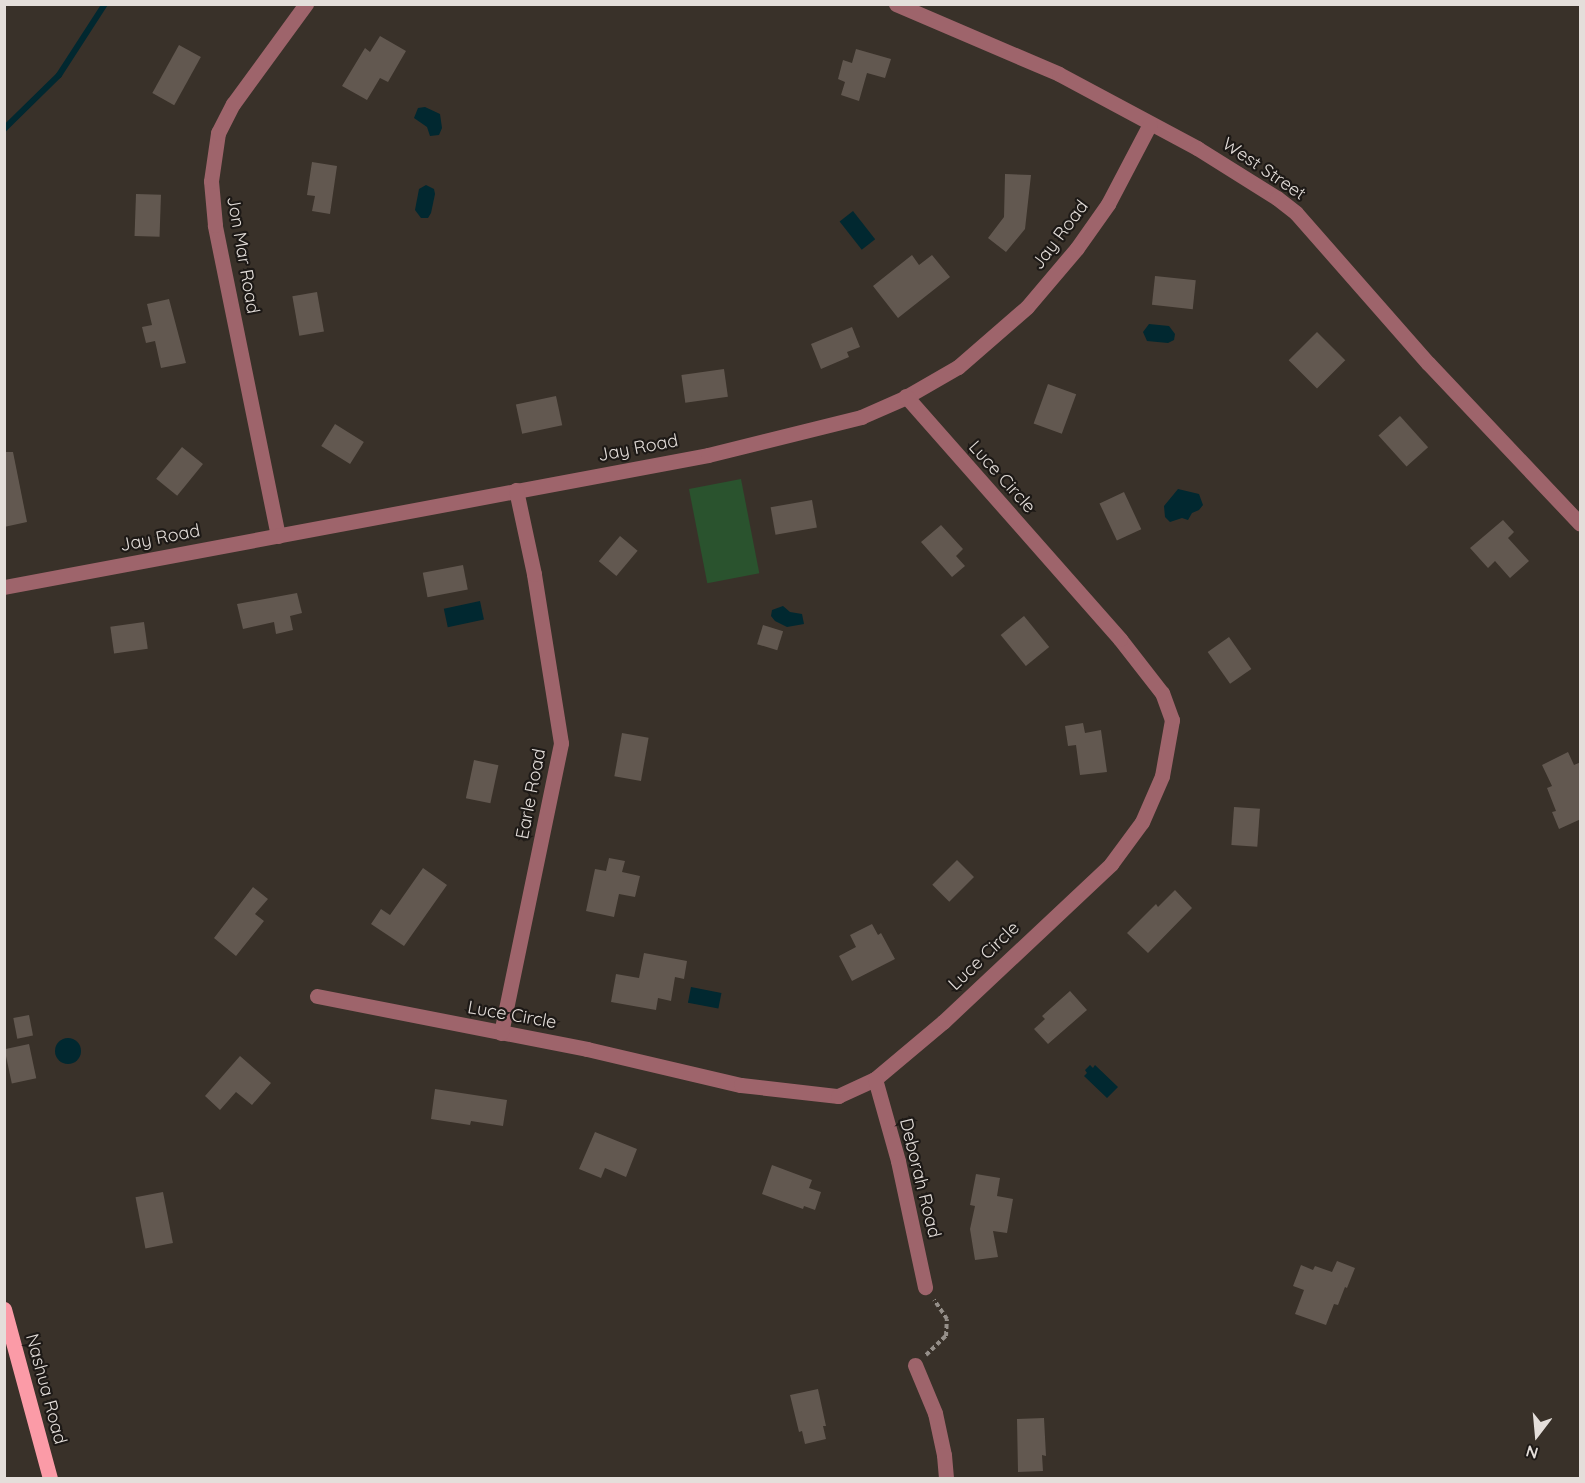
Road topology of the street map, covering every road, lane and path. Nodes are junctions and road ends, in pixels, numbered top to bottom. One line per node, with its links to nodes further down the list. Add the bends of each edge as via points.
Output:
1 (306, 4): 7 (street, Jon Mar Road, via 233,104 218,134 211,181 215,225)
2 (896, 4): 3 (street, West Street, via 1059,74)
3 (1150, 124): 4 (street, Jay Road, via 1108,204 1027,307 958,367); 6 (street, West Street, via 1197,148 1296,213 1428,363)
4 (906, 396): 5 (street, Jay Road, via 861,417 759,443); 11 (street, Luce Circle, via 1120,639 1162,693 1172,720 1162,776 1142,822 1111,864 943,1022)
5 (516, 490): 7 (street, Jay Road); 10 (street, Earle Road, via 534,574 561,743)
6 (1581, 524)
7 (278, 536): 8 (street, Jay Road)
8 (4, 587)
9 (317, 996): 10 (street, Luce Circle)
10 (501, 1033): 11 (street, Luce Circle, via 752,1086 838,1096)
11 (875, 1079): 12 (street, Deborah Road, via 898,1161)
12 (925, 1287): 14 (path, via 947,1319 946,1336)
13 (4, 1309): 15 (main road, Nashua Road)
14 (915, 1365): 16 (street, via 935,1413)
15 (50, 1479)
16 (946, 1479)

